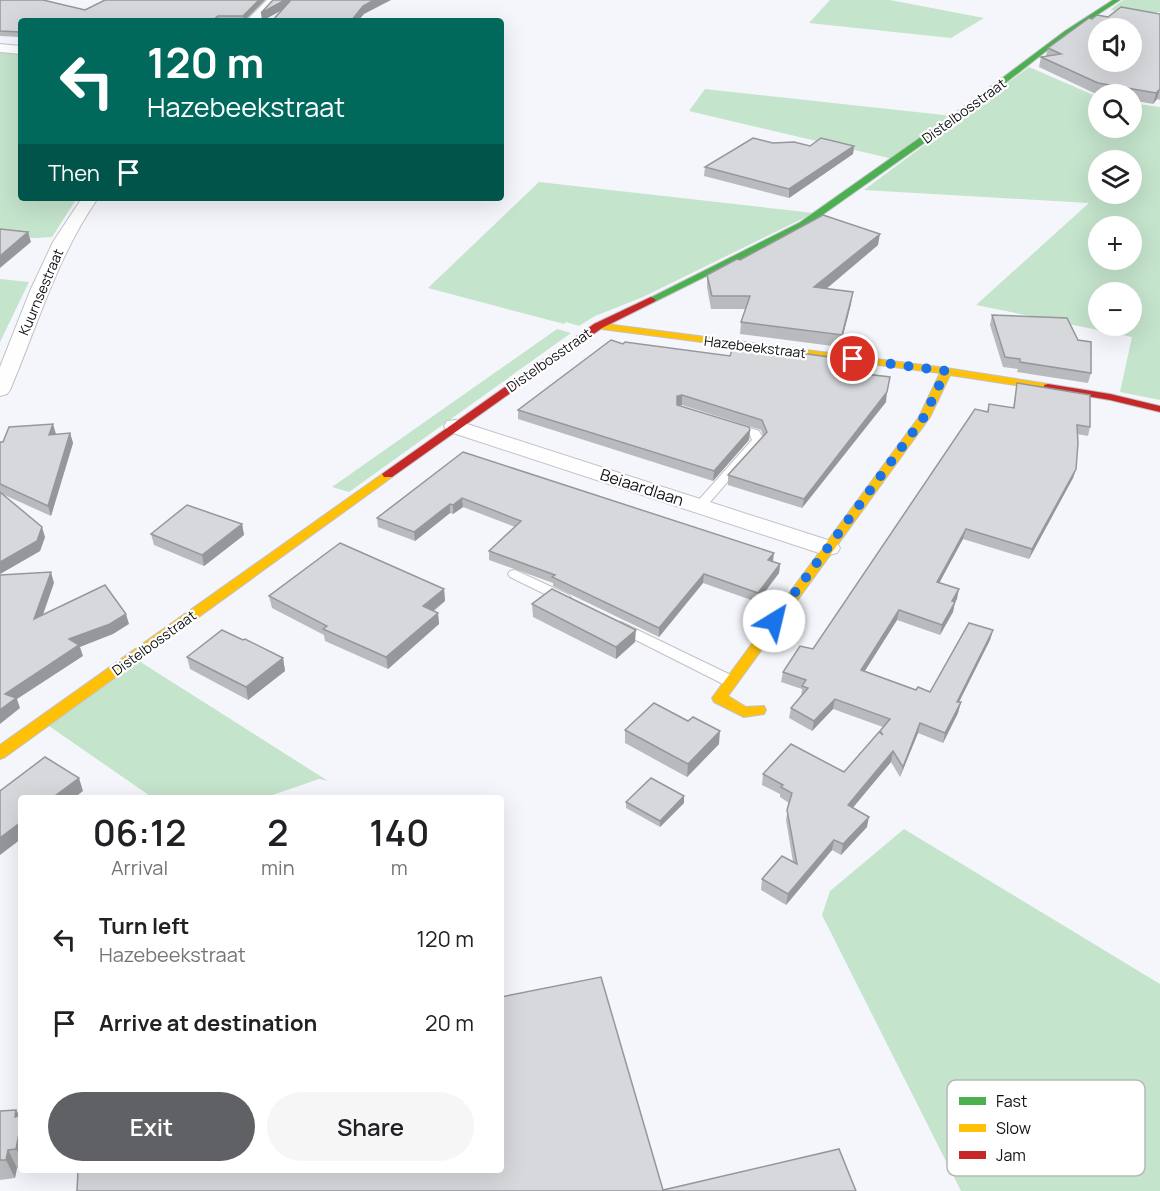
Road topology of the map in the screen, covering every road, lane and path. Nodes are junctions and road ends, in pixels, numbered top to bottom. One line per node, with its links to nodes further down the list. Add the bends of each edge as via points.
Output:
1 (273, 0): 3 (street)
2 (1117, 0): 7 (street, Distelbosstraat, via 1067,32 809,221)
3 (255, 18)
4 (0, 48): 5 (street)
5 (18, 50)
6 (88, 201): 9 (street, Kuurnsestraat, via 47,273)
7 (598, 326): 8 (street, Hazebeekstraat); 12 (street, Distelbosstraat)
8 (946, 371): 10 (street, Hazebeekstraat, via 1110,397); 14 (street, via 924,417)
9 (0, 390)
10 (1160, 409)
11 (724, 423): 13 (lane, via 755,433 758,440)
12 (455, 426): 13 (street, Beiaardlaan); 20 (street, Distelbosstraat)
13 (700, 506): 14 (street, Beiaardlaan)
14 (828, 548): 18 (street)
15 (515, 574): 16 (lane)
16 (576, 604)
17 (607, 620): 18 (lane)
18 (730, 681): 19 (street, via 719,698 744,712)
19 (759, 710)
20 (0, 753)

